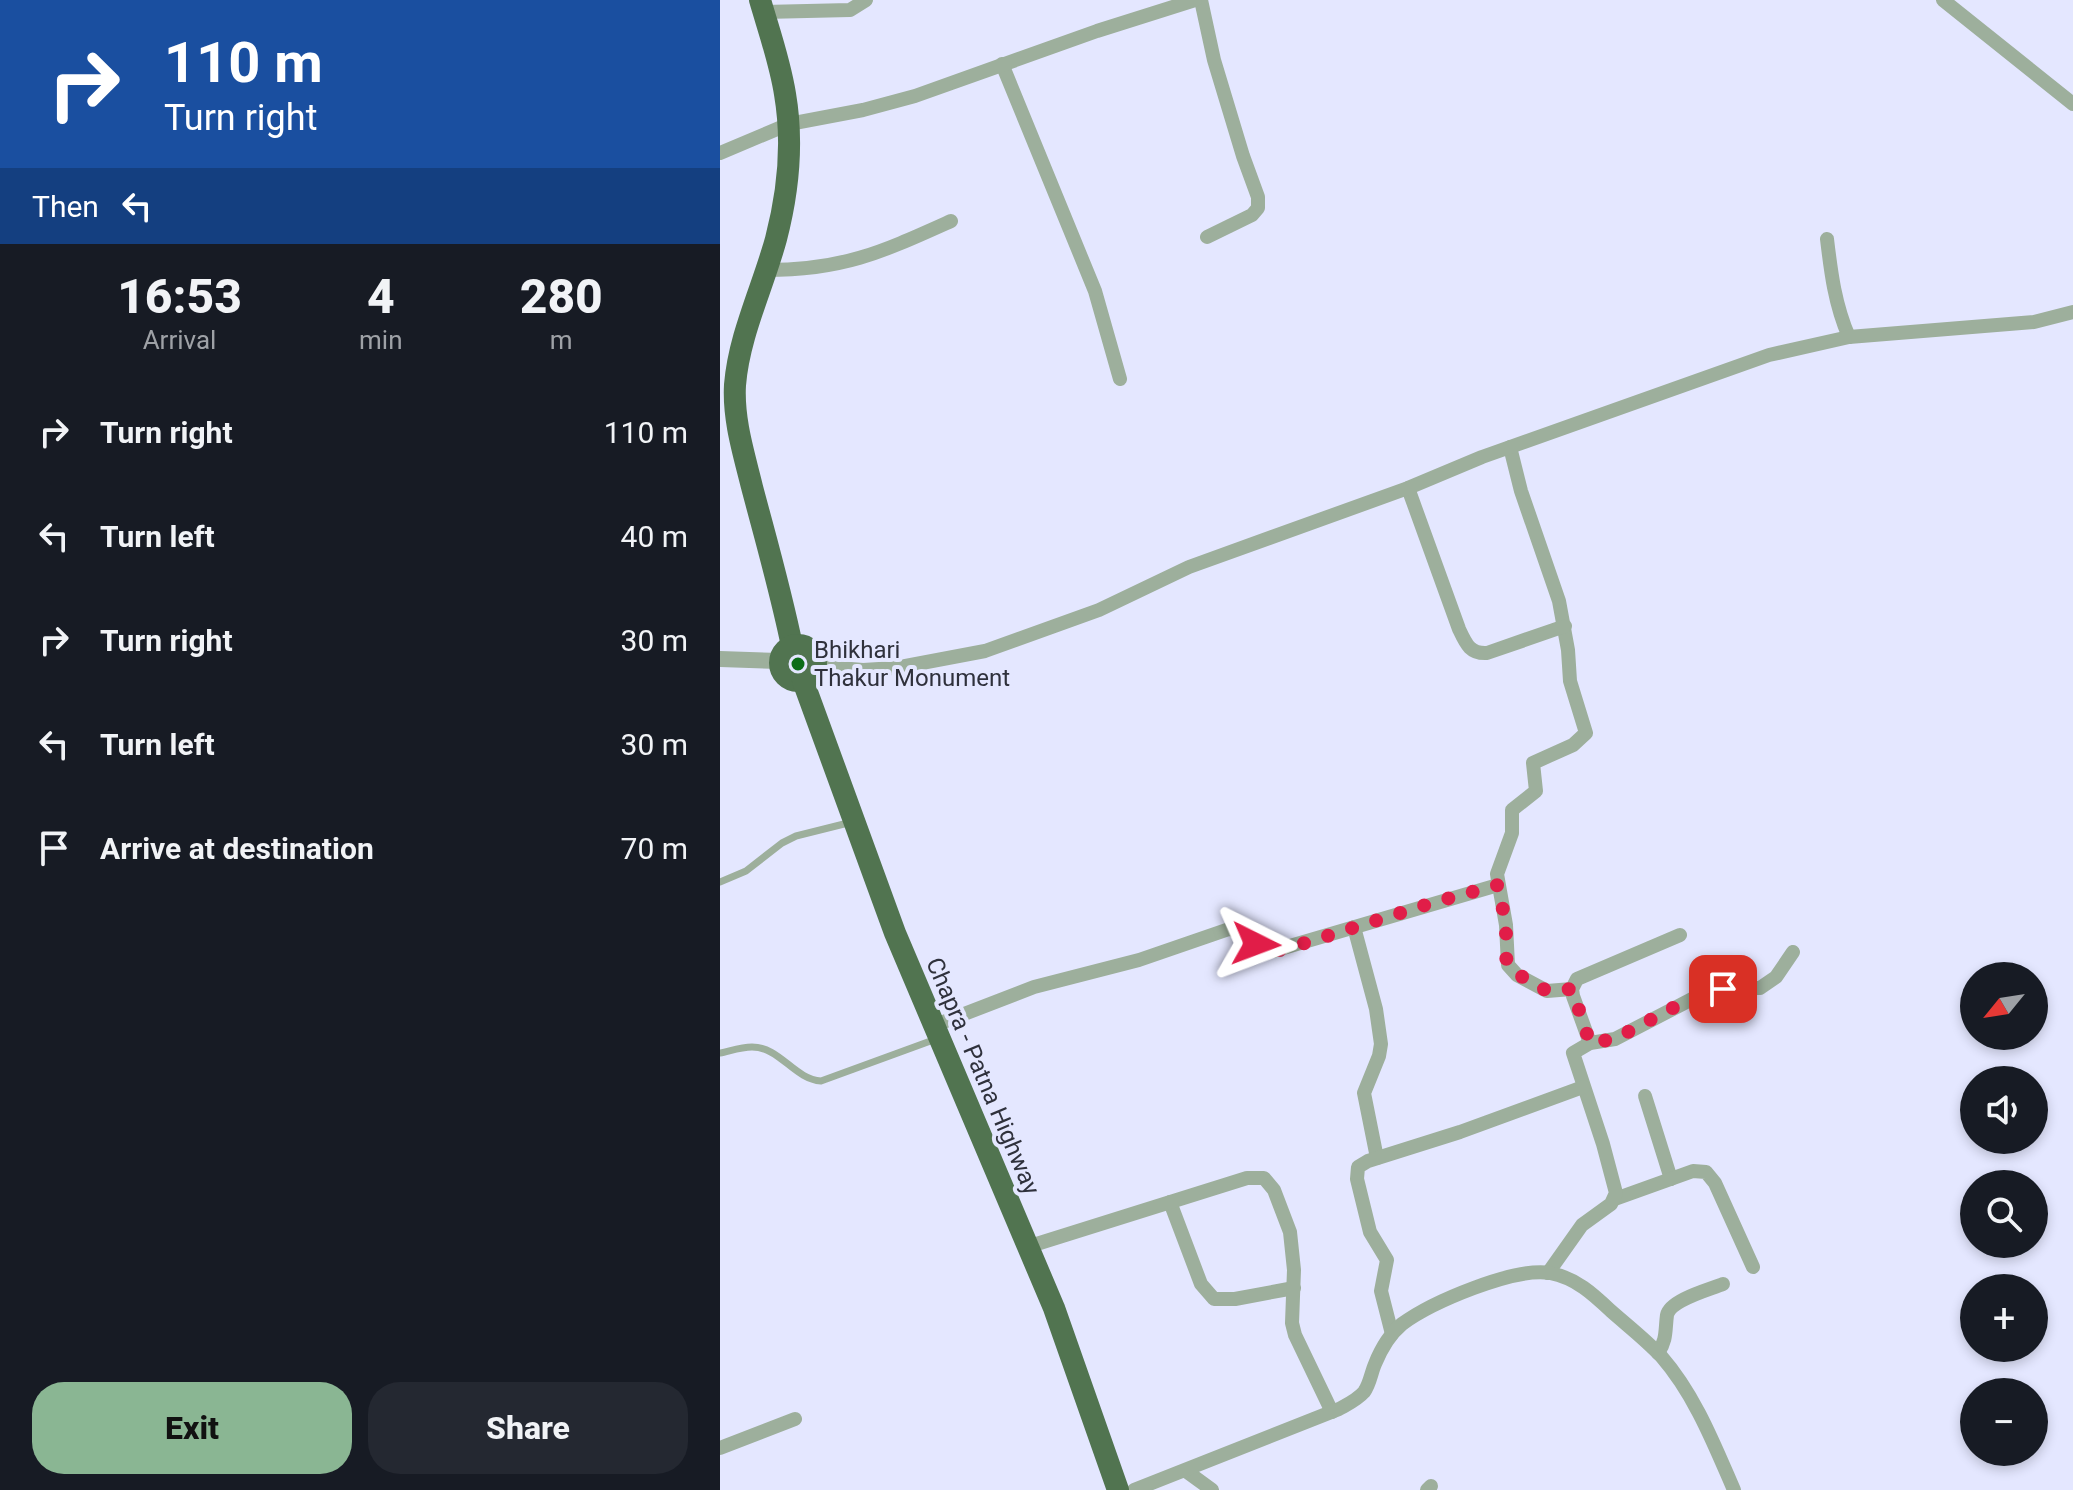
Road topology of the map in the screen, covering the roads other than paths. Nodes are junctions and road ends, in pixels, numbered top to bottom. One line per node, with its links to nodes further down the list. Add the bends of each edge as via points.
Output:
1 (866, 0): 5 (street, via 850,10)
2 (1195, 0): 6 (street)
3 (1201, 0): 12 (street, via 1214,60 1258,197 1252,215)
4 (1943, 0): 8 (street)
5 (762, 6): 9 (highway)
6 (1152, 6): 7 (street)
7 (1002, 64): 9 (street, via 915,96); 17 (street, via 1095,291)
8 (2073, 104)
9 (789, 124): 10 (street); 14 (highway, via 783,206)
10 (720, 153)
11 (951, 221): 14 (street, via 856,260)
12 (1207, 237)
13 (1827, 239): 16 (street, via 1833,285)
14 (766, 270): 21 (highway, via 738,357 736,413 781,594)
15 (2073, 312): 16 (street, via 2034,322)
16 (1849, 337): 18 (street, via 1769,355)
17 (1120, 379)
18 (1510, 447): 19 (street); 20 (street)
19 (1408, 488): 20 (street, via 1470,650 1487,653); 23 (street, via 1189,567 1099,610 985,651 895,668)
20 (1565, 626): 26 (street, via 1570,681 1586,733 1573,745 1533,763 1536,791 1512,810 1512,833)
21 (786, 653): 22 (street); 23 (highway, via 784,675 793,680); 23 (highway, via 803,646 811,651)
22 (720, 659)
23 (809, 673): 24 (highway, Chapra - Patna Highway)
24 (854, 821): 25 (lane, via 796,836 746,871); 31 (highway, Chapra - Patna Highway)
25 (720, 882)
26 (1498, 885): 27 (street); 30 (street, via 1512,971 1547,991)
27 (1354, 927): 31 (street, via 1273,951 1240,930 1229,929 1139,960 1034,987); 36 (street, via 1381,1044 1364,1093)
28 (1680, 935): 30 (street, via 1581,976)
29 (1793, 952): 32 (street, via 1776,977 1760,988 1703,995 1615,1039)
30 (1572, 989): 32 (street)
31 (935, 1032): 33 (lane, via 821,1081 804,1077 759,1048); 40 (highway, Chapra - Patna Highway)
32 (1590, 1043): 34 (street, via 1572,1056)
33 (720, 1053)
34 (1583, 1087): 36 (street); 38 (street)
35 (1645, 1096): 37 (street)
36 (1377, 1158): 45 (street, via 1361,1164 1357,1173 1370,1232 1387,1260 1381,1291)
37 (1671, 1179): 38 (street); 41 (street, via 1699,1170 1710,1177)
38 (1615, 1199): 42 (street, via 1582,1225)
39 (1170, 1202): 40 (street); 44 (street, via 1206,1294 1235,1299); 44 (street, via 1247,1178 1270,1182 1290,1232)
40 (1027, 1247): 51 (highway, Chapra - Patna Highway)
41 (1753, 1267)
42 (1548, 1273): 45 (street, via 1470,1290 1423,1311); 46 (street, via 1588,1289)
43 (1723, 1284): 46 (street, via 1673,1305)
44 (1294, 1288): 47 (street, via 1295,1335)
45 (1392, 1334): 47 (street, via 1366,1389)
46 (1658, 1353): 54 (street, via 1695,1407)
47 (1332, 1412): 50 (street)
48 (795, 1419): 49 (street)
49 (720, 1448)
50 (1186, 1471): 52 (street); 53 (street)
51 (1118, 1490)
52 (1134, 1490)
53 (1212, 1490)
54 (1734, 1490)

